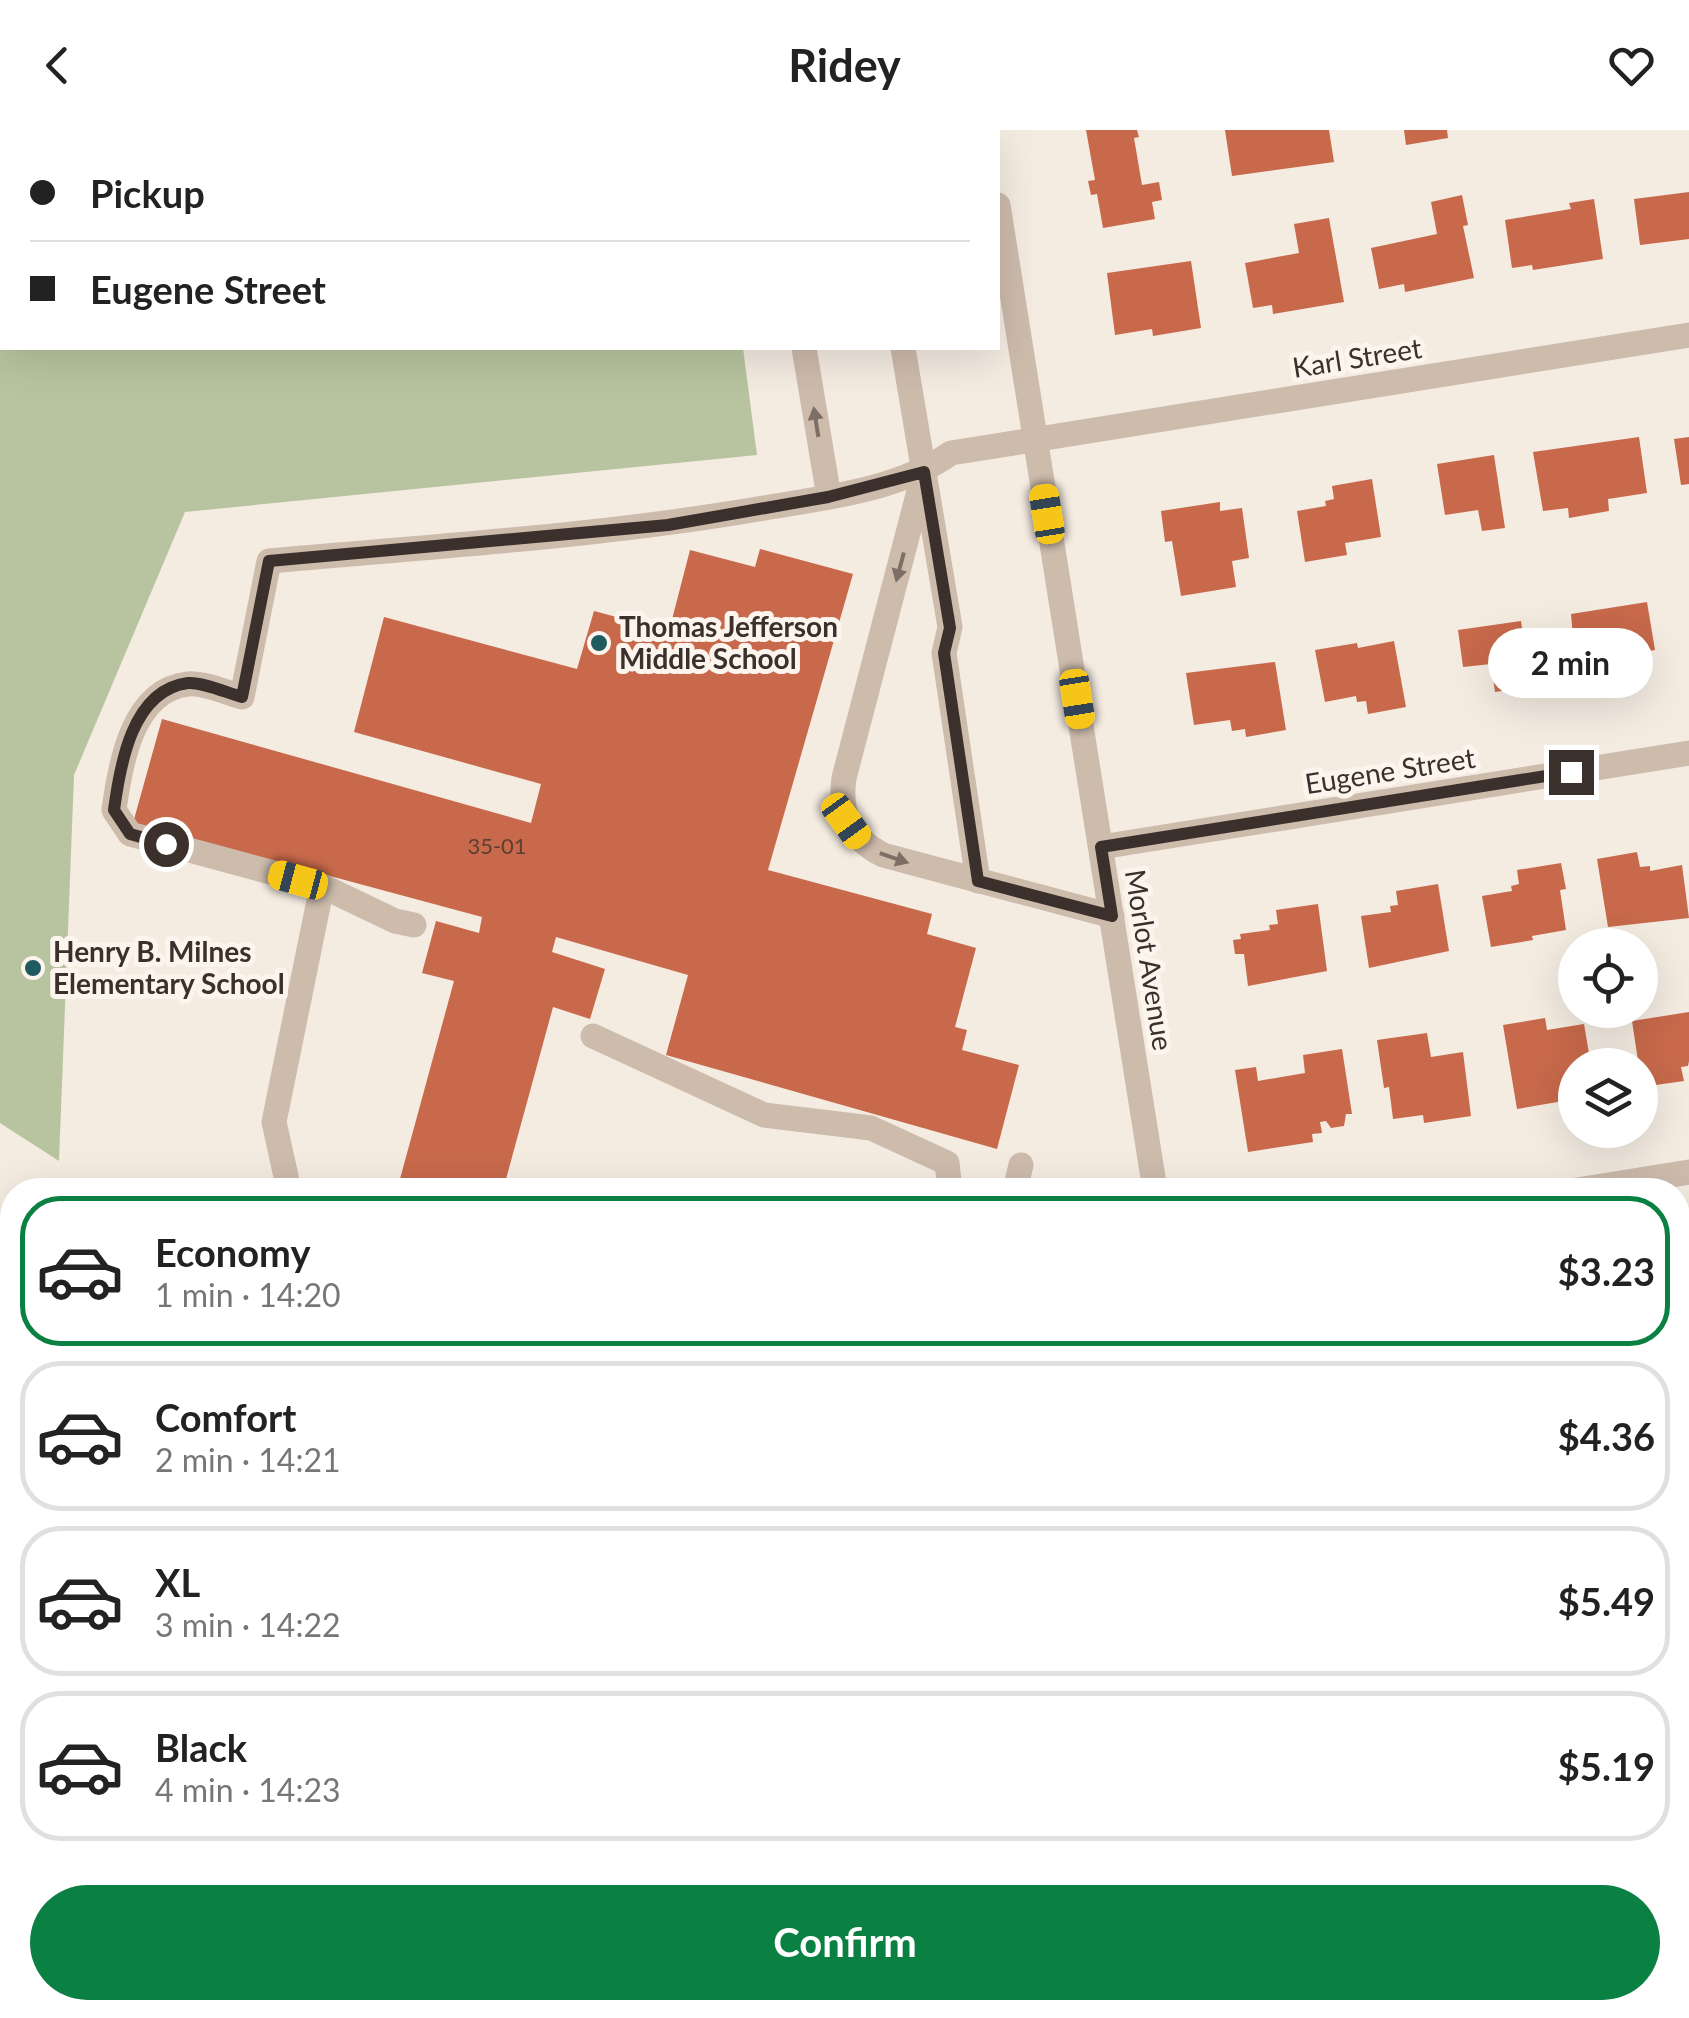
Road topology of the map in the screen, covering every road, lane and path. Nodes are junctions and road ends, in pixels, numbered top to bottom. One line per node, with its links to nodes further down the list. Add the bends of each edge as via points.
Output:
1 (1000, 219): 5 (street, Morlot Avenue)
2 (1689, 335): 5 (street, Karl Street)
3 (804, 350): 7 (street, one-way to 3)
4 (903, 350): 6 (street)
5 (1035, 440): 6 (street, Karl Street, via 951,453); 9 (street, Morlot Avenue)
6 (924, 472): 7 (street, Karl Street); 10 (street, via 950,628 944,653); 10 (street, one-way to 10, via 844,778 843,808 867,846)
7 (828, 497): 11 (street, Karl Street, via 668,525 269,561 242,697 189,683 154,697 138,719 114,810 130,834)
8 (1689, 753): 9 (street, Eugene Street)
9 (1101, 847): 12 (street, Morlot Avenue)
10 (978, 881): 12 (street)
11 (322, 886): 13 (street); 16 (street, via 274,1122)
12 (1112, 916): 18 (street, Morlot Avenue)
13 (414, 925)
14 (592, 1036): 17 (street, via 764,1115 871,1128 947,1163)
15 (1689, 1172): 19 (street)
16 (286, 1178)
17 (949, 1178)
18 (1153, 1178)
19 (1652, 1178)

